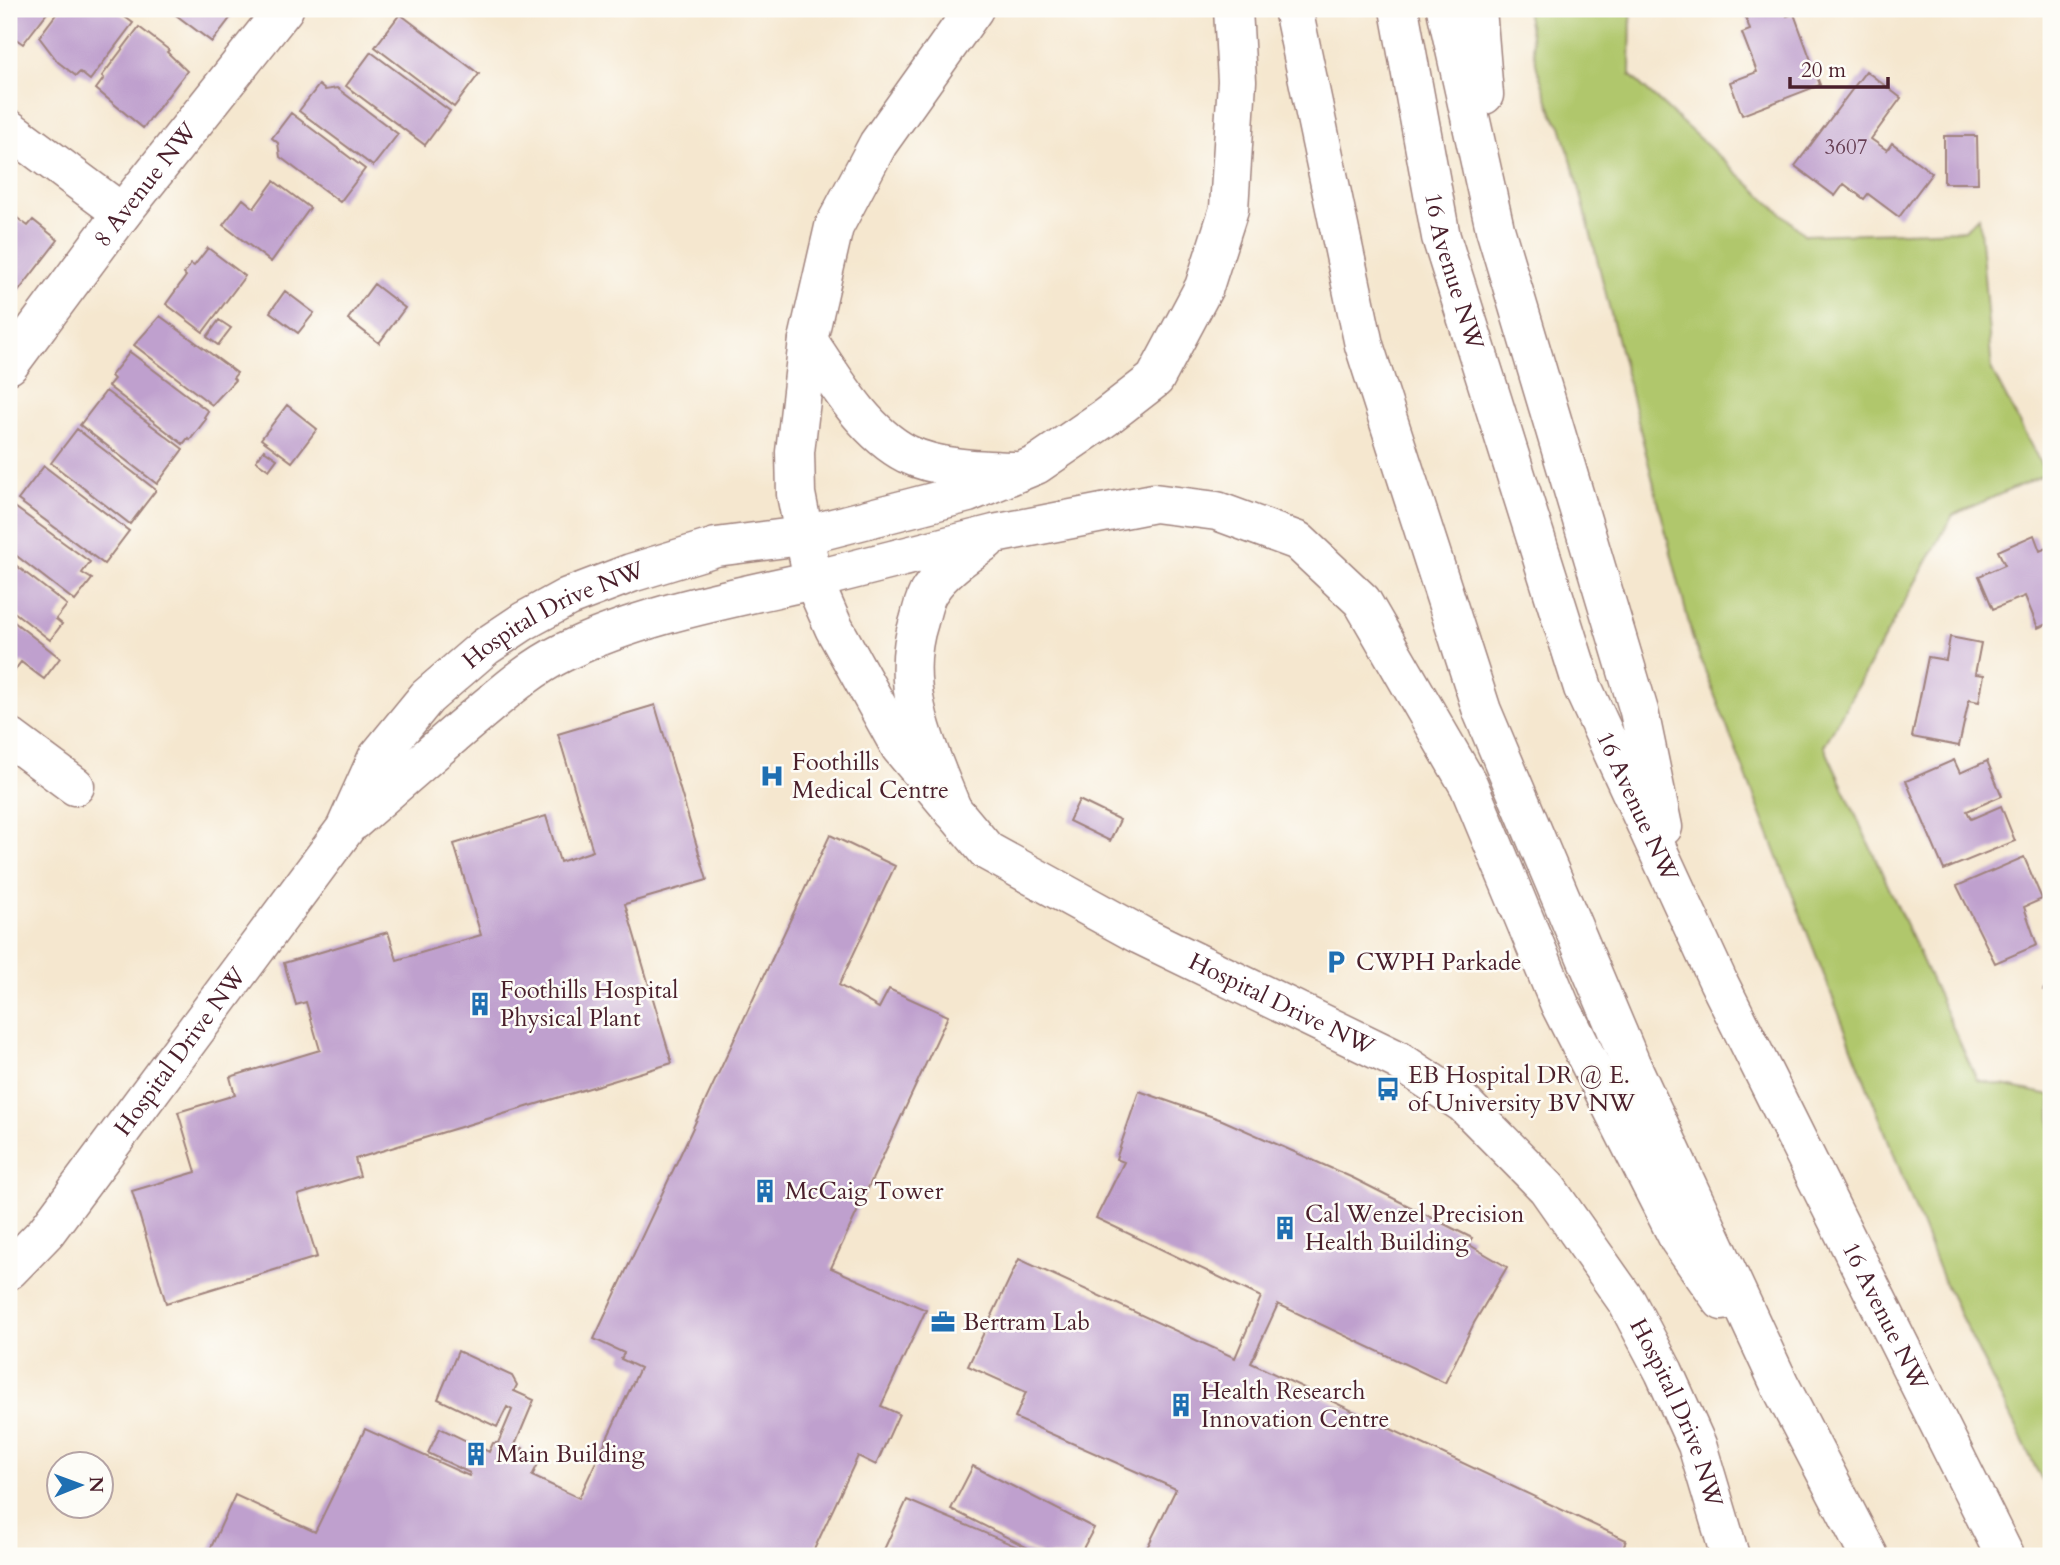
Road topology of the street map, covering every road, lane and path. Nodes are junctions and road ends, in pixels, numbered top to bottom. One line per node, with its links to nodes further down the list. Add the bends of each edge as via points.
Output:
1 (284, 9): 9 (main road, 8 Avenue NW)
2 (974, 9): 11 (main road, via 878,144 834,227)
3 (1233, 9): 13 (main road, via 1237,81 1229,209 1204,287 1155,379)
4 (1293, 9): 23 (main road, via 1364,345 1482,711 1631,1064)
5 (1399, 9): 21 (main road, 16 Avenue NW, via 1441,237 1578,675)
6 (1446, 9): 10 (main road)
7 (1477, 9): 10 (main road)
8 (9, 129): 9 (main road)
9 (122, 213): 12 (main road, 8 Avenue NW)
10 (1495, 229): 21 (main road, via 1639,712)
11 (808, 340): 13 (main road, via 870,423 908,454 981,470); 15 (main road, via 795,452)
12 (9, 365)
13 (1023, 471): 15 (main road, via 968,493)
14 (995, 534): 16 (main road); 19 (main road, via 954,564 929,591 911,655 911,695); 23 (main road, via 1154,503 1217,511 1298,541 1362,601 1469,786 1560,1005 1679,1240)
15 (802, 536): 16 (main road, Hospital Drive NW); 20 (main road, Hospital Drive NW, via 716,547 568,597 524,621 485,647 427,697 377,758)
16 (813, 580): 19 (main road, Hospital Drive NW, via 834,628 900,747); 20 (main road, Hospital Drive NW, via 625,628 559,654 506,691)
17 (9, 737): 18 (main road)
18 (75, 786)
19 (953, 811): 24 (main road, Hospital Drive NW, via 987,851 1131,930 1398,1060 1473,1113 1547,1188 1627,1302 1698,1445)
20 (345, 829): 22 (main road, Hospital Drive NW, via 46,1232)
21 (1677, 891): 26 (main road, 16 Avenue NW)
22 (9, 1270)
23 (1779, 1383): 25 (main road)
24 (1730, 1556)
25 (1869, 1556)
26 (2005, 1556)

